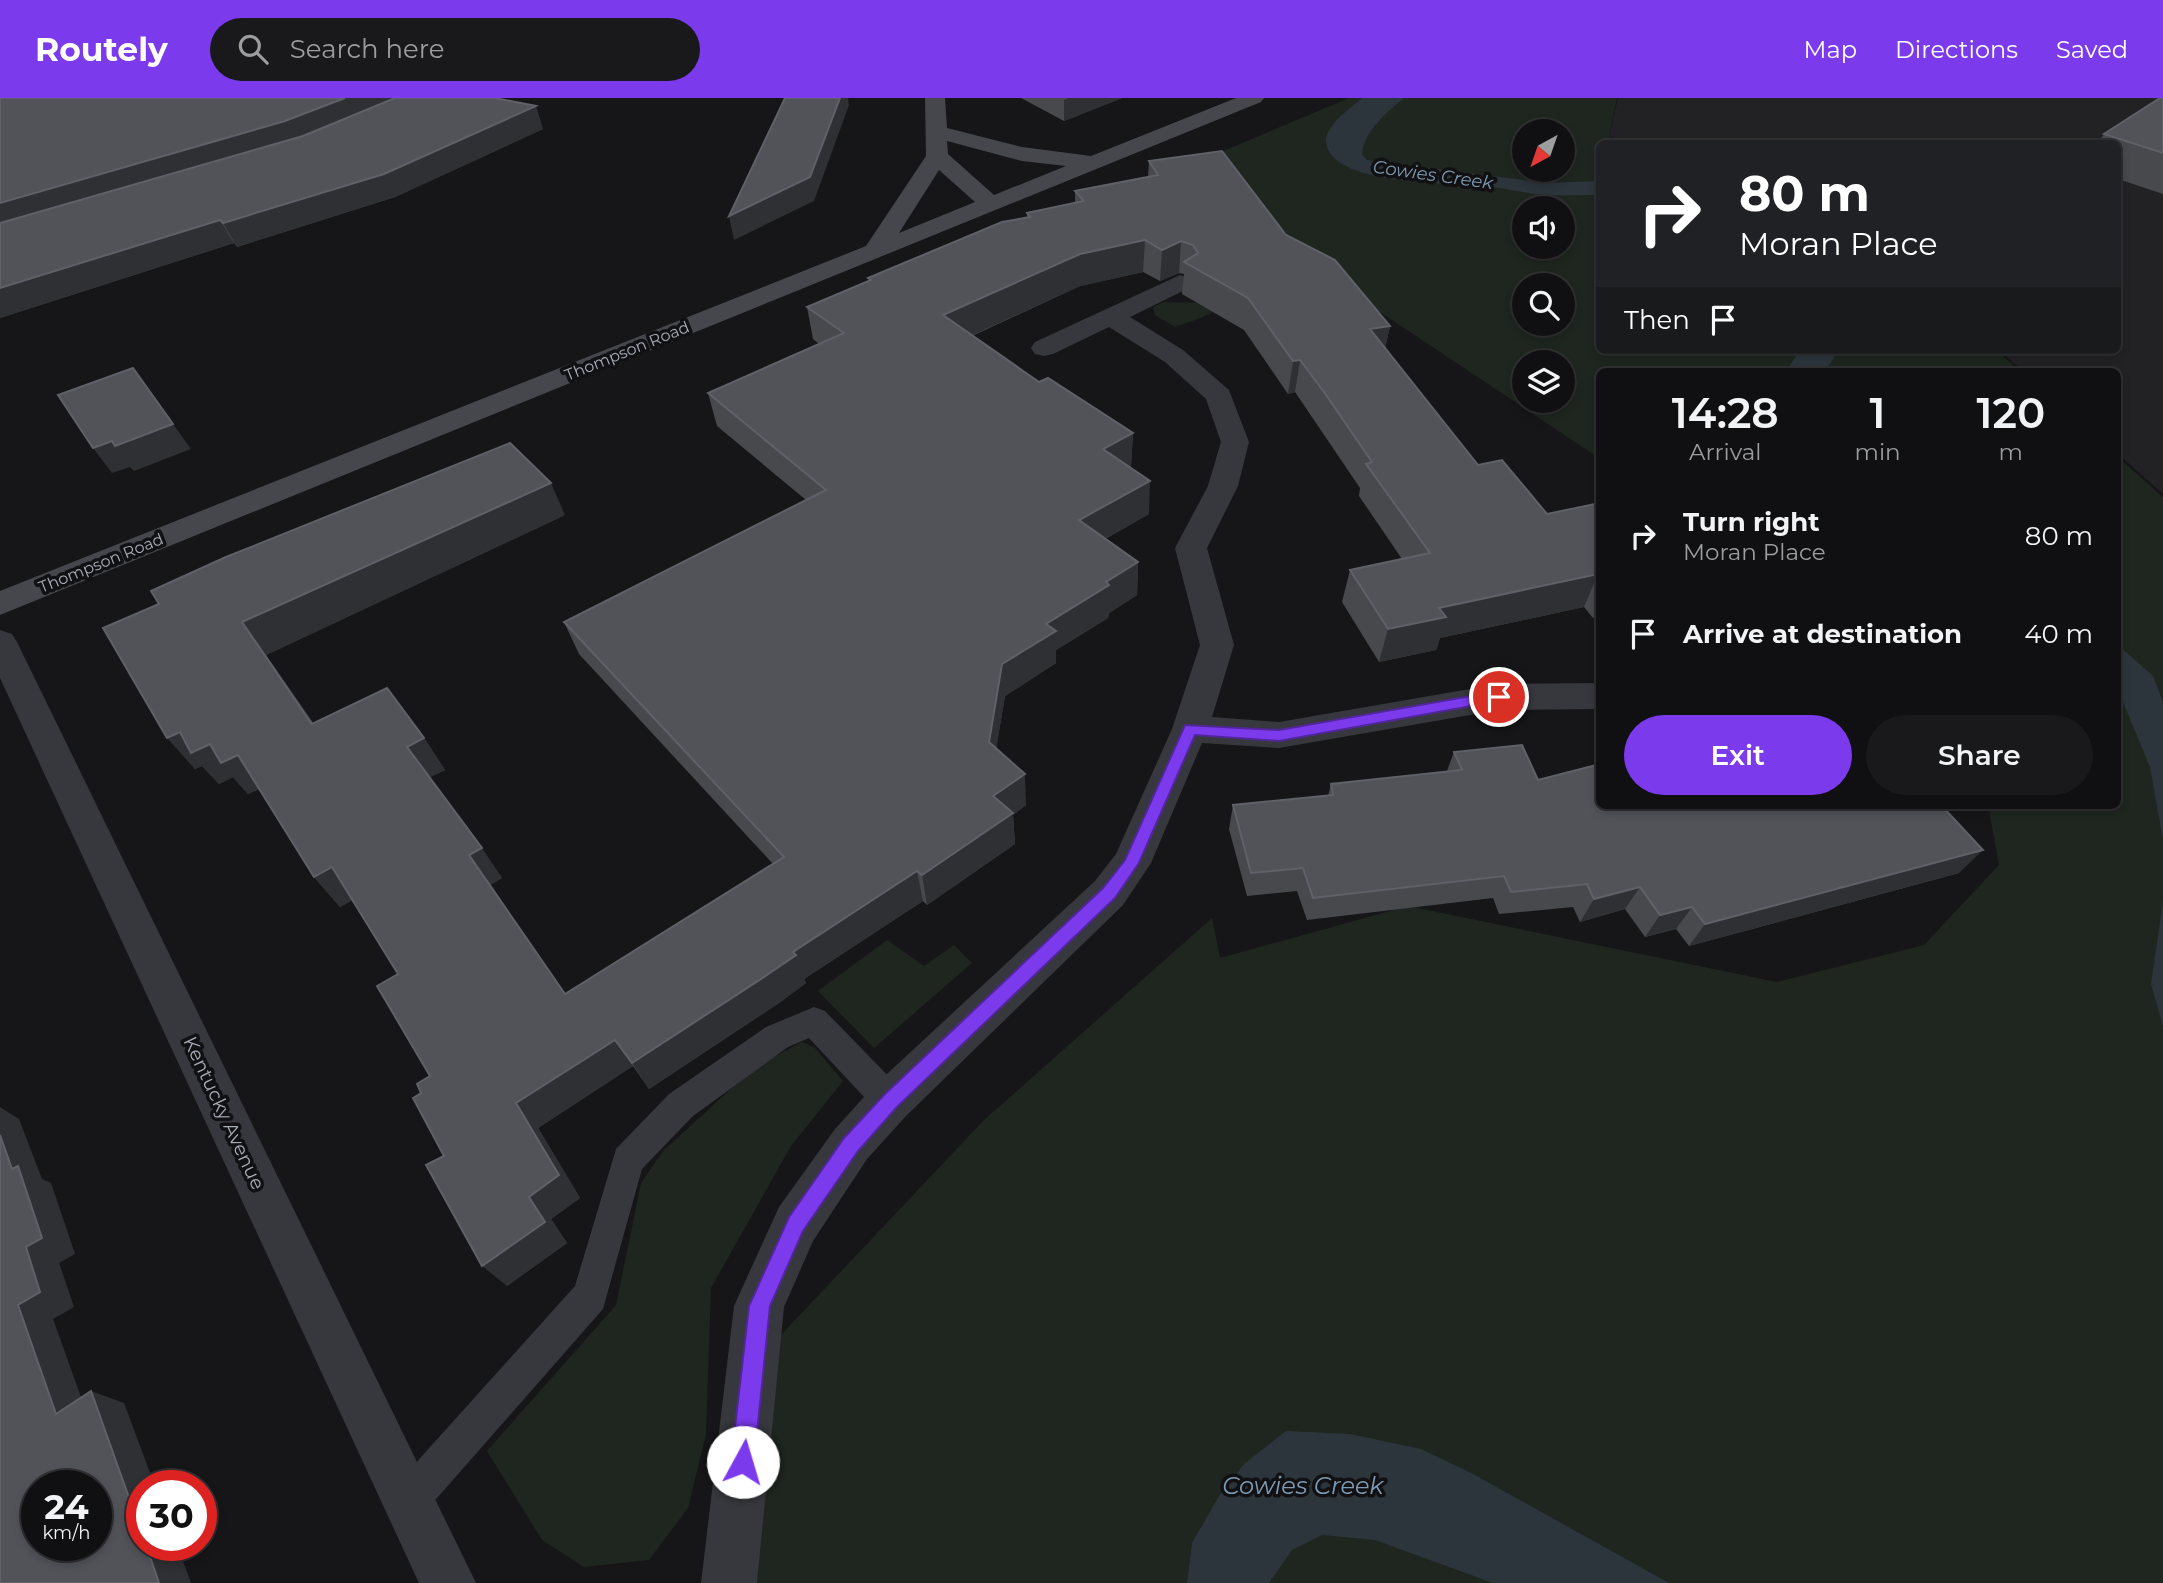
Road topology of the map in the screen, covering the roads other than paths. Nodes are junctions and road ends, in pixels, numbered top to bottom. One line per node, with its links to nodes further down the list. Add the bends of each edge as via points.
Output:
1 (935, 98): 3 (main road)
2 (1254, 98): 5 (main road, Thompson Road)
3 (937, 132): 4 (main road); 5 (main road, via 1022,154)
4 (937, 156): 6 (main road); 7 (main road)
5 (1094, 163): 6 (main road, Thompson Road)
6 (990, 204): 7 (main road, Thompson Road)
7 (874, 251): 11 (main road, Thompson Road)
8 (1180, 283): 9 (street)
9 (1110, 316): 10 (street); 14 (street, via 1174,356 1219,396 1235,442 1223,486 1191,548 1217,645)
10 (1044, 348)
11 (0, 604)
12 (0, 642): 16 (street, Kentucky Avenue)
13 (1596, 696): 14 (street, via 1499,697 1279,735)
14 (1190, 729): 15 (street, via 1131,863 1109,893)
15 (890, 1101): 16 (lane, via 814,1021 777,1037 681,1105 628,1160 590,1296); 18 (street, via 851,1144 796,1224 759,1306)
16 (409, 1500): 17 (street, Kentucky Avenue)
17 (448, 1583)
18 (729, 1583)

